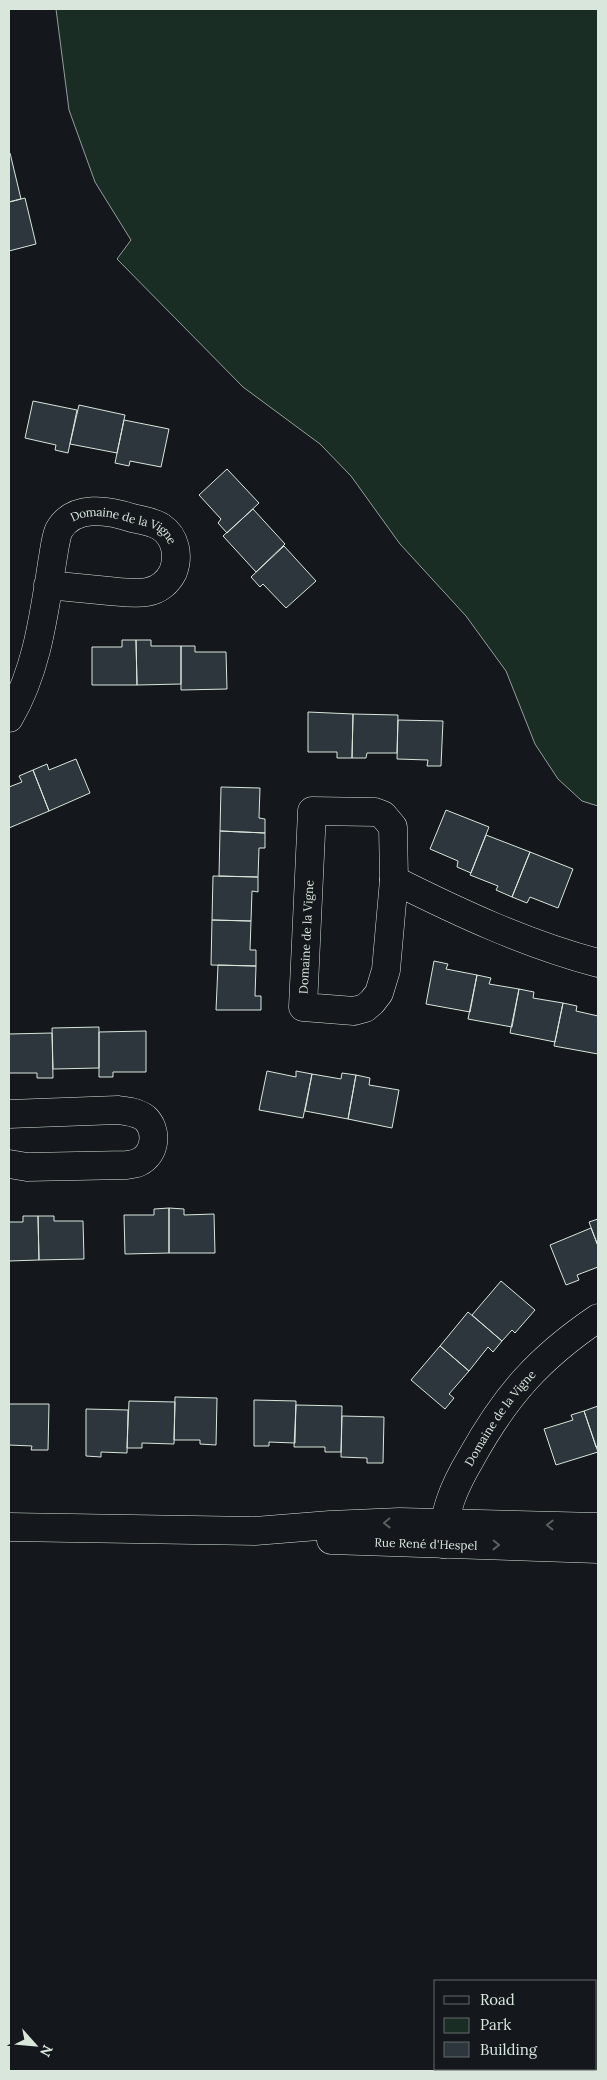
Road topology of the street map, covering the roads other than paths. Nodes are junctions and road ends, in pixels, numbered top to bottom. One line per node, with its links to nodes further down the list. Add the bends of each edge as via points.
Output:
1 (48, 585): 1 (street, Domaine de la Vigne, via 60,530 79,514 104,511 160,526 175,544 174,568 169,580 148,592); 2 (street, Domaine de la Vigne, via 30,676)
2 (9, 718)
3 (394, 880): 3 (street, Domaine de la Vigne, via 393,827 383,815 375,812 312,811 303,1007 354,1011 372,1002 383,984 386,970); 4 (street, via 471,918)
4 (598, 964)
5 (9, 1114): 6 (street, via 131,1111 144,1117 154,1135 147,1156 127,1165 27,1167)
6 (9, 1164)
7 (598, 1318): 10 (street, Domaine de la Vigne, via 543,1360 489,1424 458,1480)
8 (9, 1527): 10 (street, Rue René d'Hespel, via 255,1531 326,1540)
9 (598, 1527): 10 (street, Rue René d'Hespel, one-way to 10)
10 (444, 1534): 11 (street, Rue René d'Hespel, one-way to 11)
11 (598, 1549)

